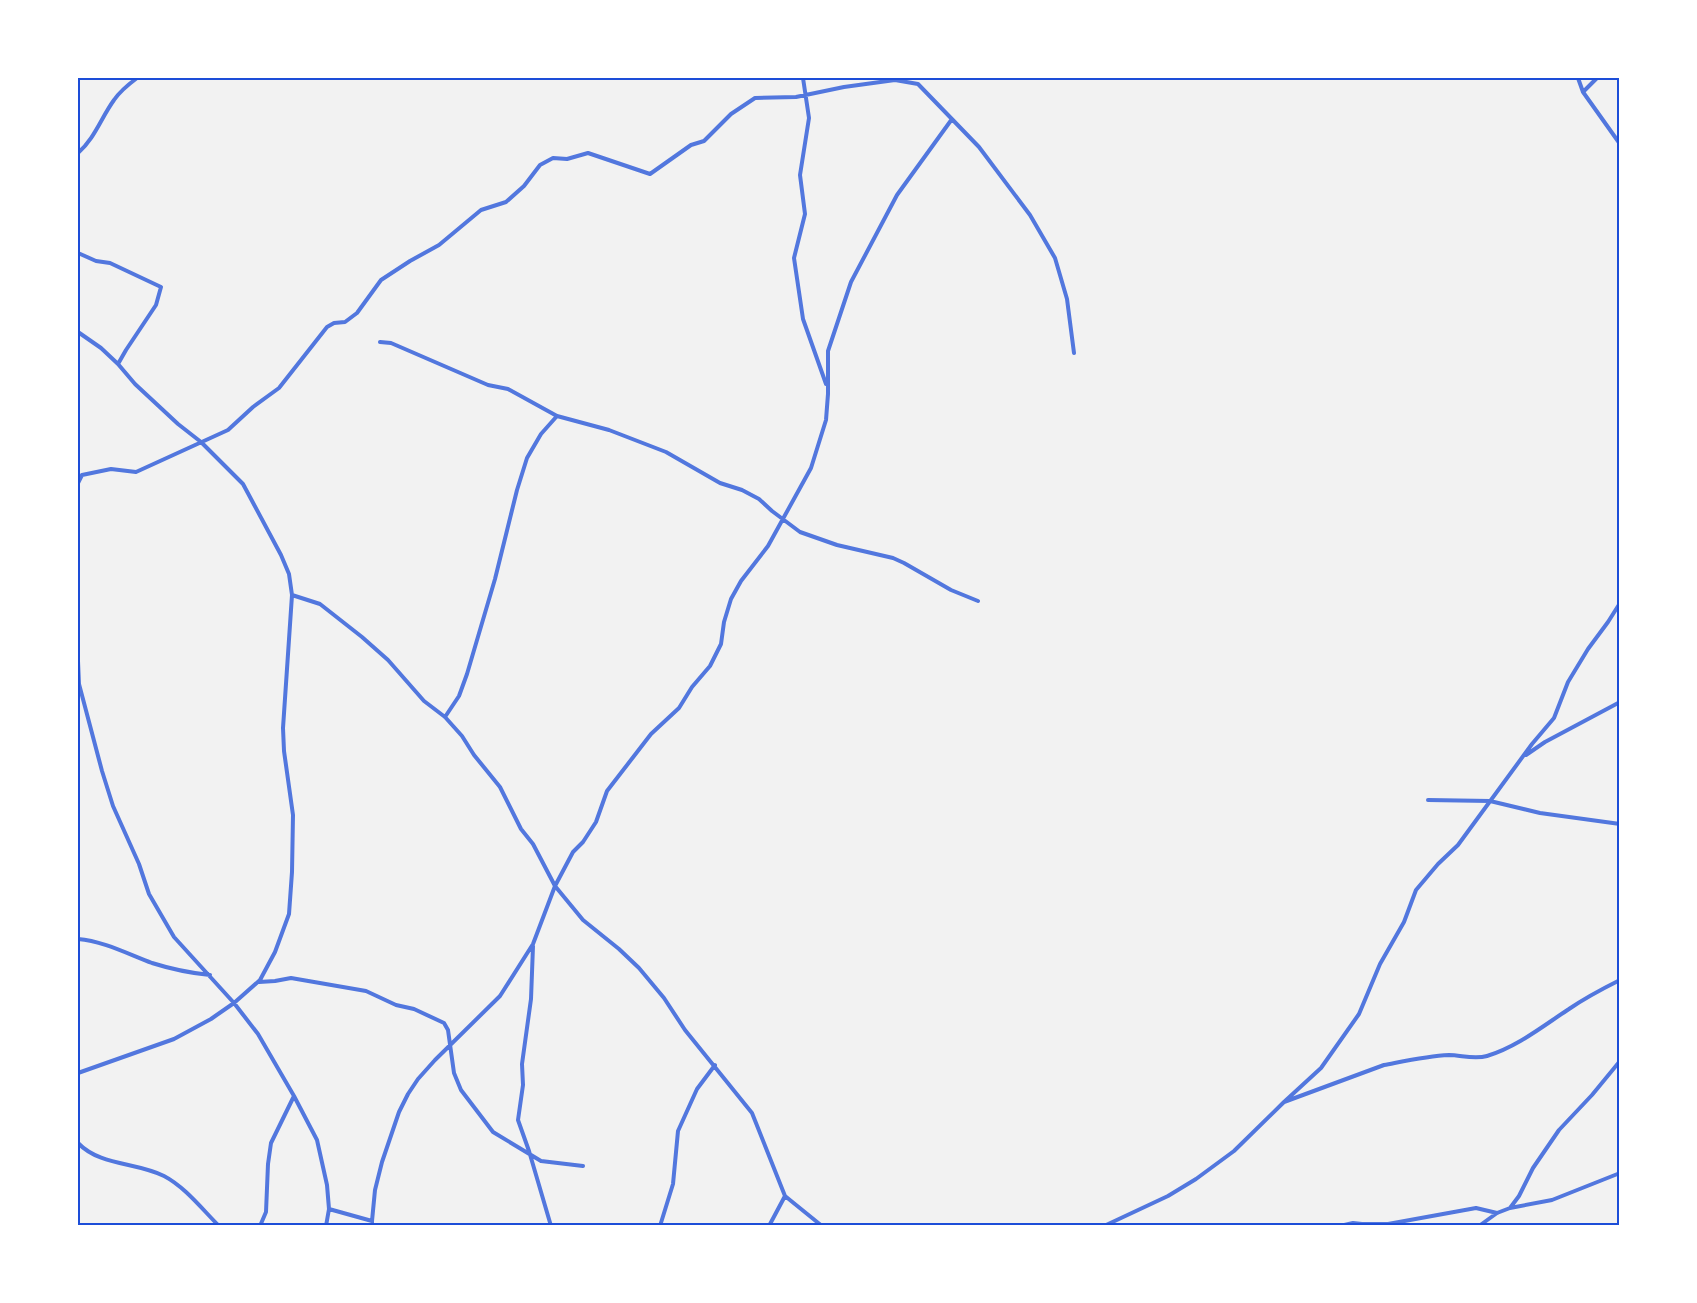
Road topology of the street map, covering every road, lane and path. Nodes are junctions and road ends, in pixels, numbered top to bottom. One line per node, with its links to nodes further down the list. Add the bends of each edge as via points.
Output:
1 (138, 78): 9 (street, via 114,99 91,139)
2 (803, 78): 6 (street)
3 (1578, 78): 5 (street)
4 (1597, 78): 5 (street)
5 (1584, 92): 8 (street)
6 (806, 95): 7 (street, via 896,80 918,84); 15 (street, via 809,118 800,174 805,214 794,258 803,319); 17 (street, via 755,98 731,114 704,141 691,145 650,174 588,153 567,159 553,158 540,165 506,202 481,210 439,245 381,280 357,313 345,322 328,327 278,388 228,430)
7 (952, 119): 13 (street, via 979,147 1030,215 1055,258 1067,299); 15 (street, via 897,195 851,282 828,351)
8 (1620, 144)
9 (78, 153)
10 (78, 253): 14 (street, via 110,263 161,287 156,305)
11 (78, 332): 14 (street)
12 (380, 342): 16 (street, via 397,346 488,385 508,389)
13 (1074, 353)
14 (118, 364): 17 (street, via 152,400)
15 (828, 388): 19 (street, via 826,420 813,460)
16 (557, 416): 19 (street, via 609,430 666,452 720,483 759,498); 25 (street, via 541,434 527,458 469,666 459,696)
17 (201, 442): 18 (street, via 136,472 111,469 82,475); 20 (street, via 243,484 282,555)
18 (78, 482)
19 (782, 519): 21 (street, via 810,536 904,563 951,590); 30 (street, via 768,546 731,599 721,644 710,666 679,708 651,734 607,792 596,822 584,842 573,852)
20 (292, 595): 25 (street, via 320,604 339,618 388,660 424,701); 35 (street, via 283,728 293,815 289,914 276,952)
21 (978, 600)
22 (1620, 603): 26 (street, via 1573,674 1554,718)
23 (78, 661): 33 (street, via 79,684 105,780 149,894 174,936)
24 (1620, 702): 26 (street)
25 (445, 717): 30 (street, via 500,787)
26 (1522, 758): 28 (street)
27 (1428, 800): 28 (street)
28 (1490, 801): 29 (street, via 1540,813); 42 (street, via 1458,845 1416,890 1359,1014 1321,1068)
29 (1620, 824)
30 (555, 886): 32 (street); 39 (street, via 583,920 638,968)
31 (78, 940): 33 (street, via 109,946 171,969)
32 (534, 944): 37 (street, via 500,996); 44 (street, via 518,1120)
33 (210, 975): 36 (street)
34 (1620, 980): 42 (street, via 1528,1037 1487,1056 1436,1056 1391,1064)
35 (258, 982): 36 (street); 37 (street, via 291,978 366,991 444,1023)
36 (234, 1003): 40 (street, via 174,1039); 41 (street, via 258,1034)
37 (450, 1044): 44 (street, via 454,1073 470,1104 493,1132); 51 (street, via 418,1079 399,1112 382,1162)
38 (1620, 1061): 48 (street, via 1555,1136)
39 (715, 1065): 47 (street, via 752,1113); 56 (street, via 697,1089 678,1131 673,1184)
40 (78, 1073)
41 (294, 1096): 49 (street, via 317,1140); 53 (street, via 271,1143 266,1212)
42 (1284, 1102): 59 (street, via 1234,1152 1203,1175 1168,1196)
43 (78, 1143): 52 (street, via 84,1150 112,1162 164,1176)
44 (531, 1156): 45 (street, via 541,1161); 55 (street)
45 (583, 1166)
46 (1620, 1173): 48 (street, via 1552,1200)
47 (785, 1196): 57 (street); 58 (street)
48 (1510, 1208): 50 (street)
49 (329, 1209): 51 (street); 54 (street)
50 (1497, 1213): 60 (street, via 1476,1208 1388,1224); 61 (street)
51 (372, 1223)
52 (219, 1226)
53 (260, 1226)
54 (326, 1226)
55 (551, 1226)
56 (660, 1226)
57 (769, 1226)
58 (822, 1226)
59 (1104, 1226)
60 (1340, 1226)
61 (1479, 1226)

